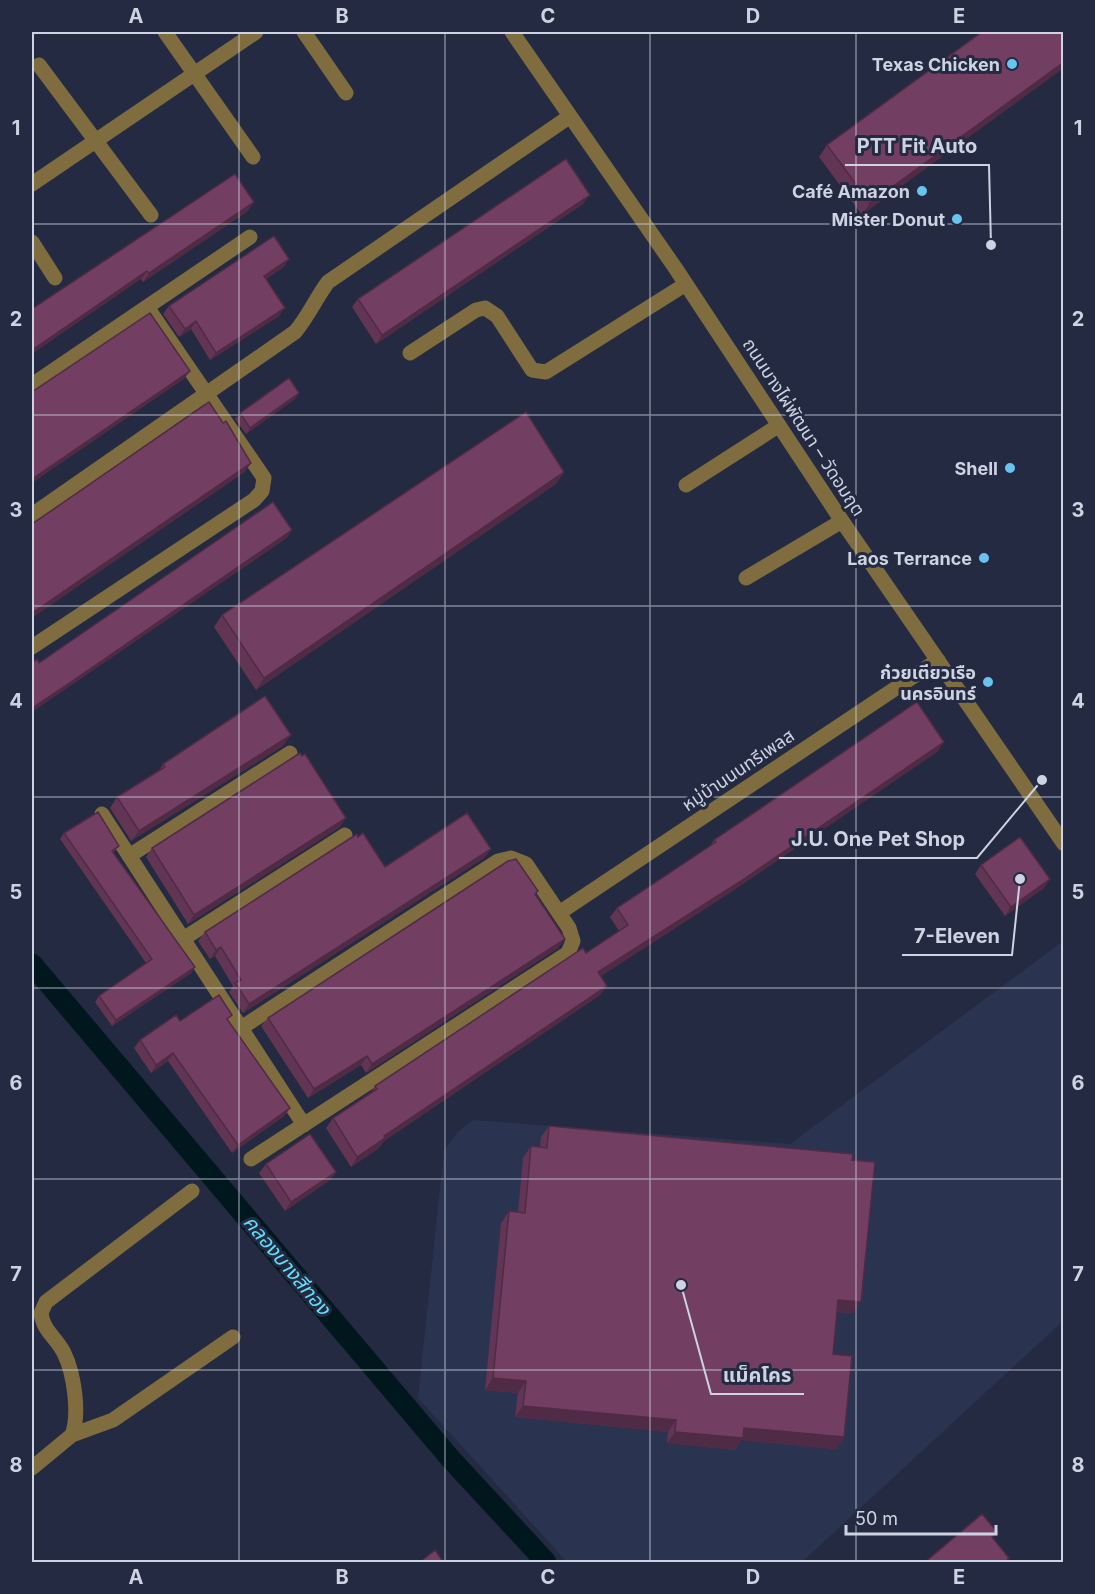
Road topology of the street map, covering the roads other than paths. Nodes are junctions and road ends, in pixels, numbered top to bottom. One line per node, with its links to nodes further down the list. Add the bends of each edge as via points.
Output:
1 (165, 32): 6 (street)
2 (256, 32): 6 (street)
3 (304, 32): 7 (street)
4 (512, 32): 8 (street, ถนนบางไผ่พัฒนา – วัดอมฤต)
5 (39, 65): 9 (street)
6 (195, 73): 9 (street); 10 (street)
7 (346, 93)
8 (569, 117): 16 (street, ถนนบางไผ่พัฒนา – วัดอมฤต); 20 (street, via 328,282 295,332)
9 (96, 141): 11 (street); 12 (street)
10 (253, 157)
11 (32, 184)
12 (151, 215)
13 (250, 237): 17 (street)
14 (32, 242): 15 (street)
15 (56, 278)
16 (686, 284): 18 (street, via 546,372 532,370 497,315 485,308); 21 (street, ถนนบางไผ่พัฒนา – วัดอมฤต)
17 (147, 307): 19 (street); 20 (street)
18 (410, 353)
19 (32, 385)
20 (206, 393): 23 (street); 26 (street, via 264,478 262,491)
21 (778, 426): 22 (street); 24 (street, ถนนบางไผ่พัฒนา – วัดอมฤต)
22 (686, 485)
23 (32, 515)
24 (842, 521): 25 (street); 27 (street, ถนนบางไผ่พัฒนา – วัดอมฤต)
25 (746, 578)
26 (32, 647)
27 (938, 660): 31 (street, ถนนบางไผ่พัฒนา – วัดอมฤต); 33 (street, หมู่บ้านนนทรีเพลส)
28 (290, 753): 32 (street)
29 (102, 814): 32 (street)
30 (345, 835): 34 (street)
31 (1064, 844)
32 (129, 856): 34 (street)
33 (559, 913): 35 (street, via 526,864 511,858 498,861); 36 (street, via 573,941 568,953)
34 (183, 939): 35 (street)
35 (241, 1028): 36 (street)
36 (304, 1125): 37 (street)
37 (250, 1159)
38 (192, 1191): 40 (street, via 46,1302 41,1313 47,1331 63,1350 70,1367 77,1410)
39 (233, 1337): 40 (street, via 113,1420)
40 (72, 1435): 41 (street)
41 (32, 1468)

